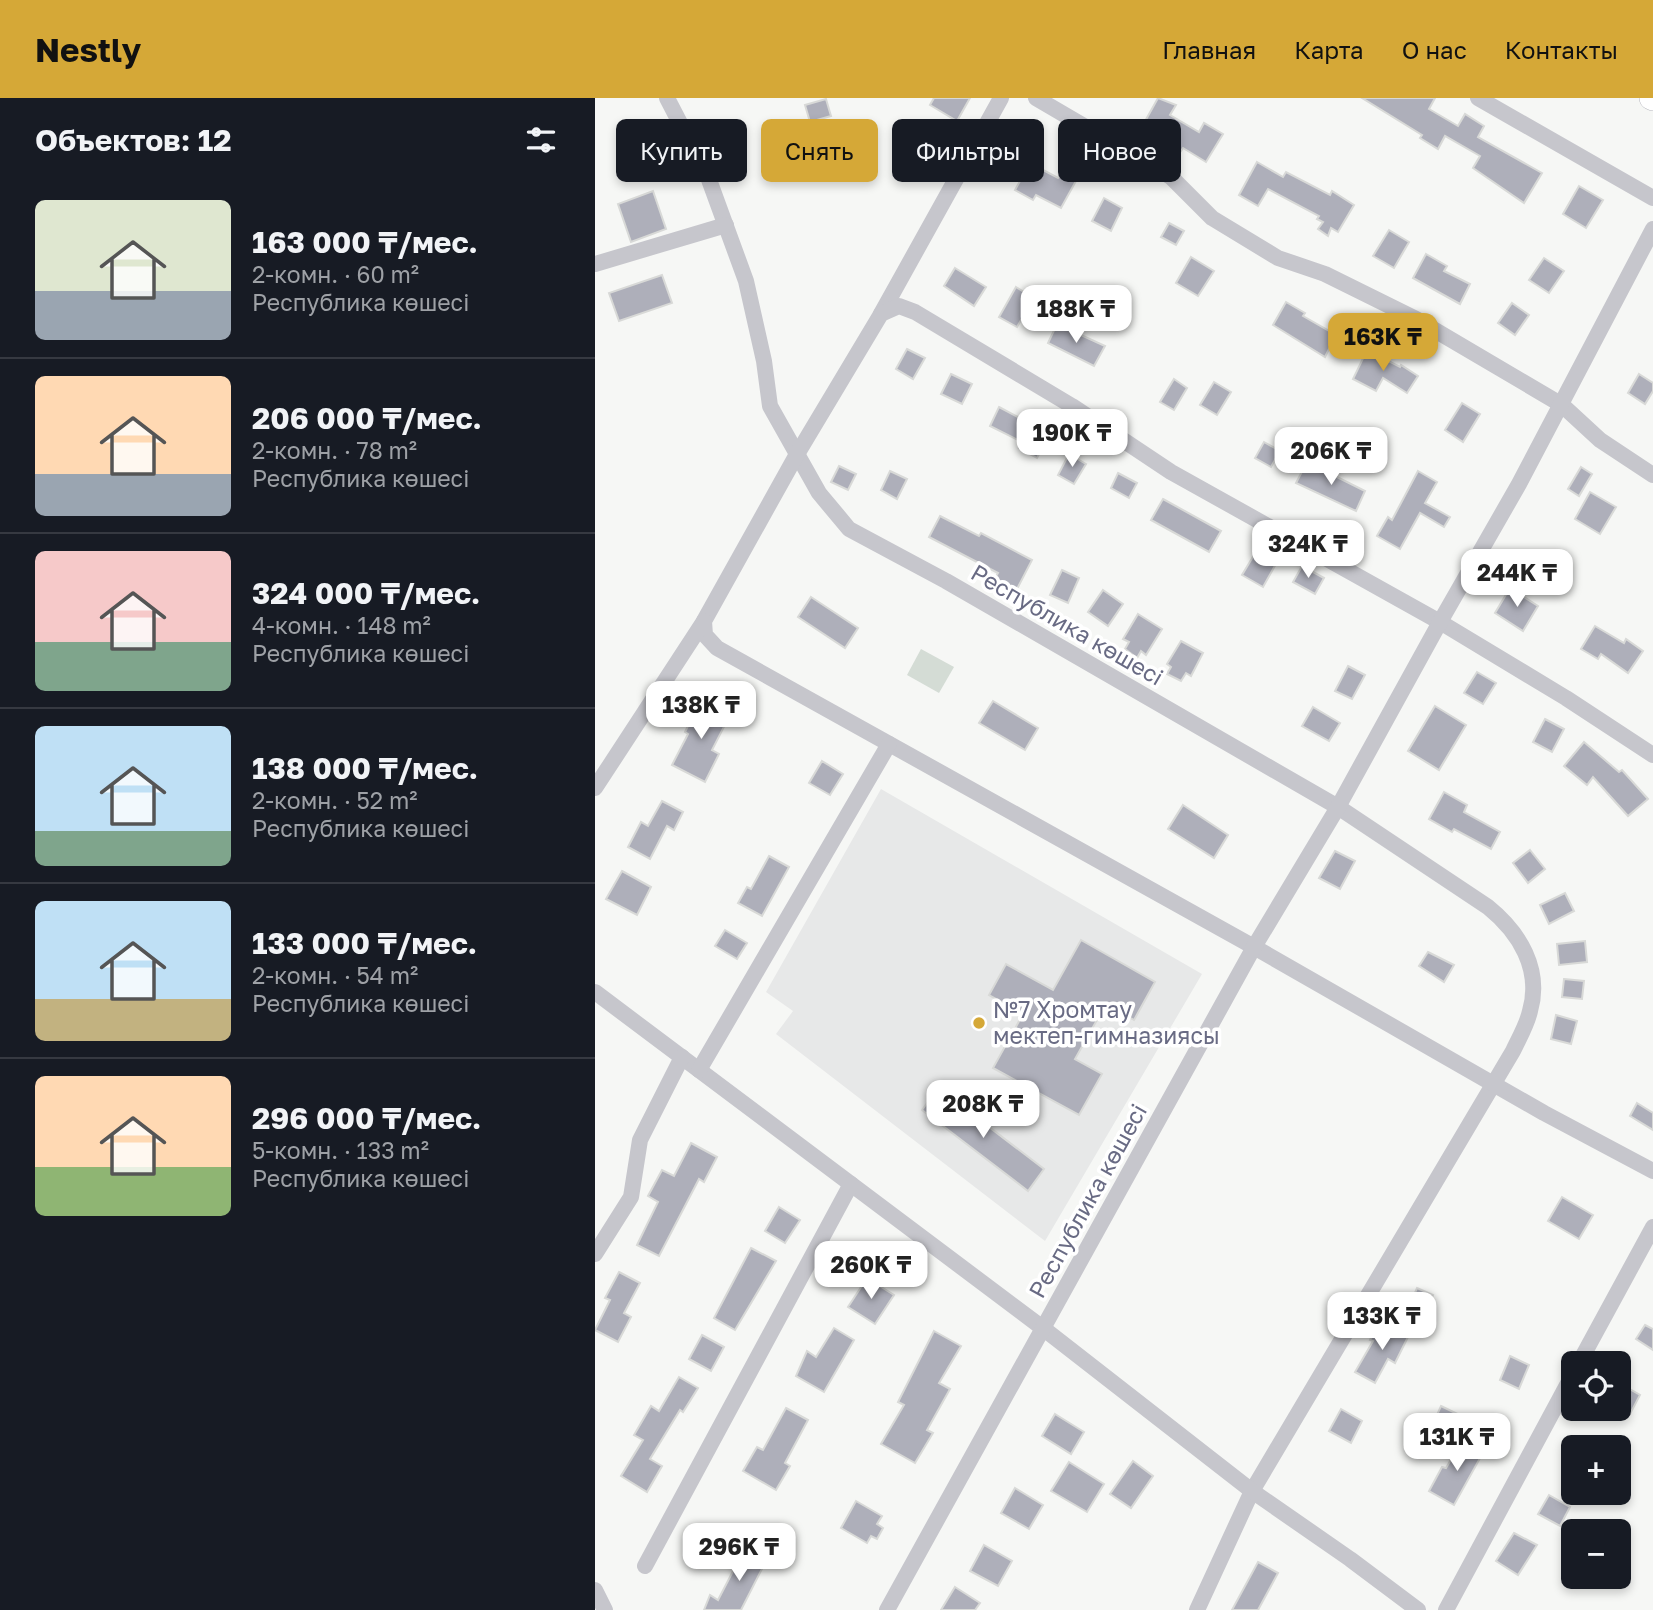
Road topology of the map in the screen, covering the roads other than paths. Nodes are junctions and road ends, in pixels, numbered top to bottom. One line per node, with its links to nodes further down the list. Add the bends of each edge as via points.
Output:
1 (667, 98): 6 (street, Республика көшесі, via 708,177)
2 (1001, 98): 9 (street)
3 (1036, 98): 10 (street, via 1171,177 1212,218 1278,258 1325,274 1416,319)
4 (1478, 98): 5 (street)
5 (1653, 198)
6 (726, 225): 8 (street); 11 (street, Республика көшесі, via 746,281 770,406)
7 (1653, 229): 10 (street, Республика көшесі)
8 (595, 264)
9 (881, 314): 11 (street); 13 (street, via 899,306 915,312 1171,472)
10 (1562, 405): 12 (street, via 1600,440); 13 (street, Республика көшесі)
11 (796, 456): 14 (street); 18 (street, Республика көшесі, via 818,493 849,528)
12 (1653, 475)
13 (1440, 622): 16 (street); 18 (street, Республика көшесі)
14 (704, 628): 15 (street, via 717,648); 17 (street)
15 (889, 744): 19 (street); 22 (street)
16 (1653, 755)
17 (595, 788)
18 (1338, 807): 19 (street, Республика көшесі); 23 (street, Республика көшесі, via 1488,906 1522,942 1534,991 1532,1002)
19 (1254, 947): 23 (street); 28 (street, Республика көшесі)
20 (595, 992): 21 (street, Республика көшесі)
21 (682, 1057): 22 (street, Республика көшесі); 27 (street, via 641,1140 631,1197)
22 (699, 1070): 25 (street, Республика көшесі)
23 (1495, 1085): 24 (street); 31 (street, Республика көшесі)
24 (1653, 1171)
25 (851, 1184): 28 (street, Республика көшесі); 32 (street)
26 (1653, 1227): 29 (street)
27 (595, 1254)
28 (1044, 1329): 31 (street, Республика көшесі); 33 (street, Республика көшесі)
29 (1586, 1351)
30 (1561, 1396): 36 (street)
31 (1252, 1491): 34 (street, Республика көшесі); 35 (street, Республика көшесі)
32 (645, 1566)
33 (887, 1610)
34 (1197, 1610)
35 (1418, 1610)
36 (1446, 1610)

